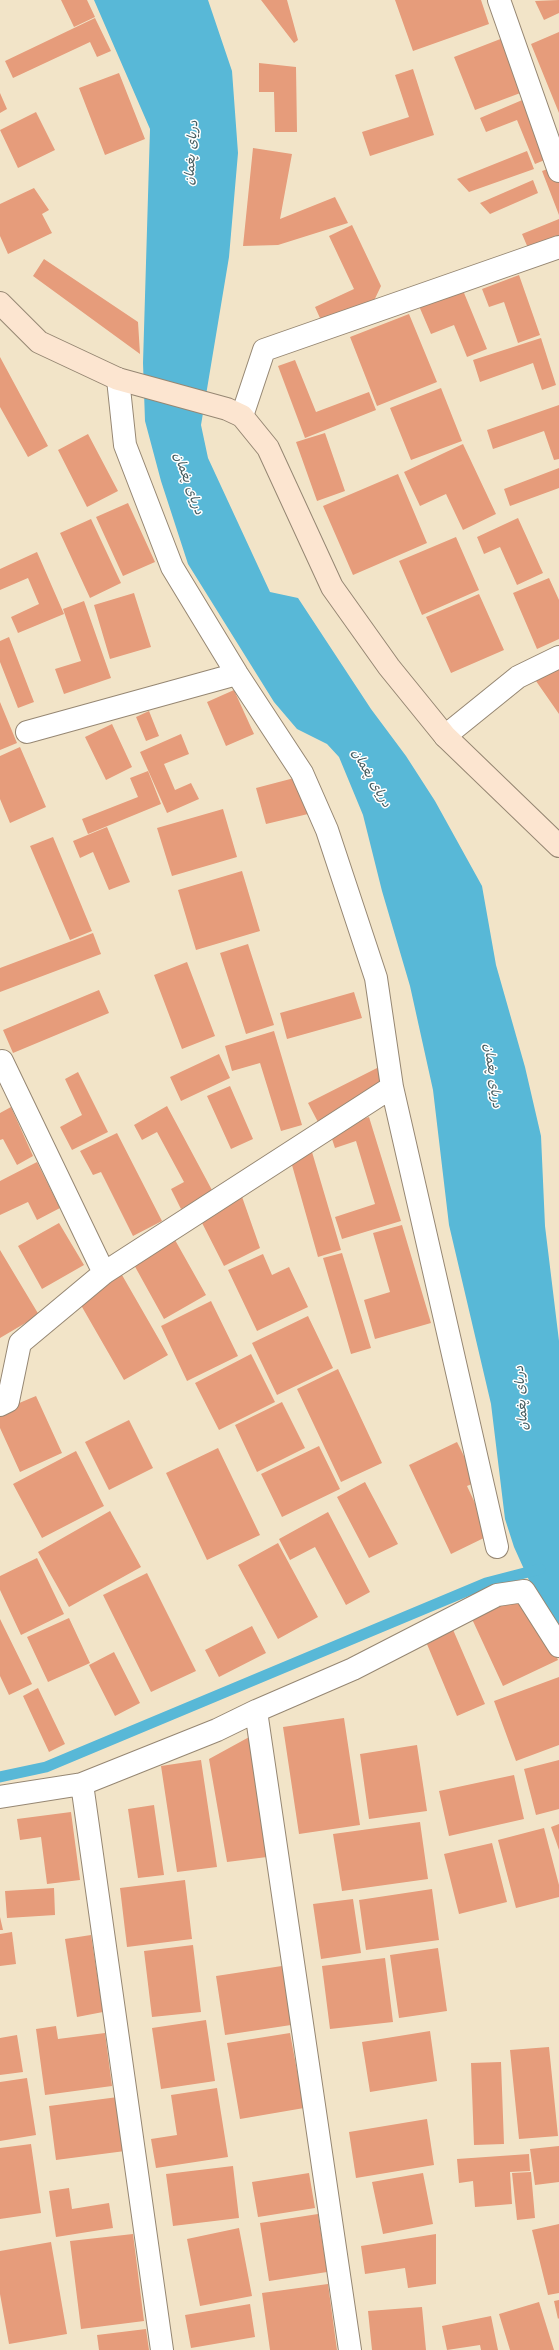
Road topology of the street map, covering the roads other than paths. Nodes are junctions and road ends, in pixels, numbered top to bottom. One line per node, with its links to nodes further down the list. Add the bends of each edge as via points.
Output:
1 (499, 0): 2 (street)
2 (559, 171)
3 (559, 247): 6 (street, via 264,350)
4 (0, 303): 5 (street, via 38,342)
5 (125, 381): 6 (street); 8 (street, via 125,445 172,567)
6 (242, 416): 10 (street, via 268,448 332,587 389,667)
7 (559, 658): 10 (street, via 518,678)
8 (237, 674): 9 (street); 13 (street, via 302,773 327,830 376,978)
9 (27, 732)
10 (445, 736): 11 (street)
11 (559, 846)
12 (2, 1061): 14 (street)
13 (392, 1087): 14 (street); 16 (street)
14 (104, 1273): 15 (street, via 20,1343 8,1400)
15 (0, 1405)
16 (497, 1547)
17 (559, 1646): 18 (street, via 524,1591 497,1594 353,1669)
18 (256, 1711): 19 (street, via 217,1730); 22 (street)
19 (82, 1784): 20 (street); 21 (street)
20 (0, 1797)
21 (162, 2350)
22 (350, 2350)

